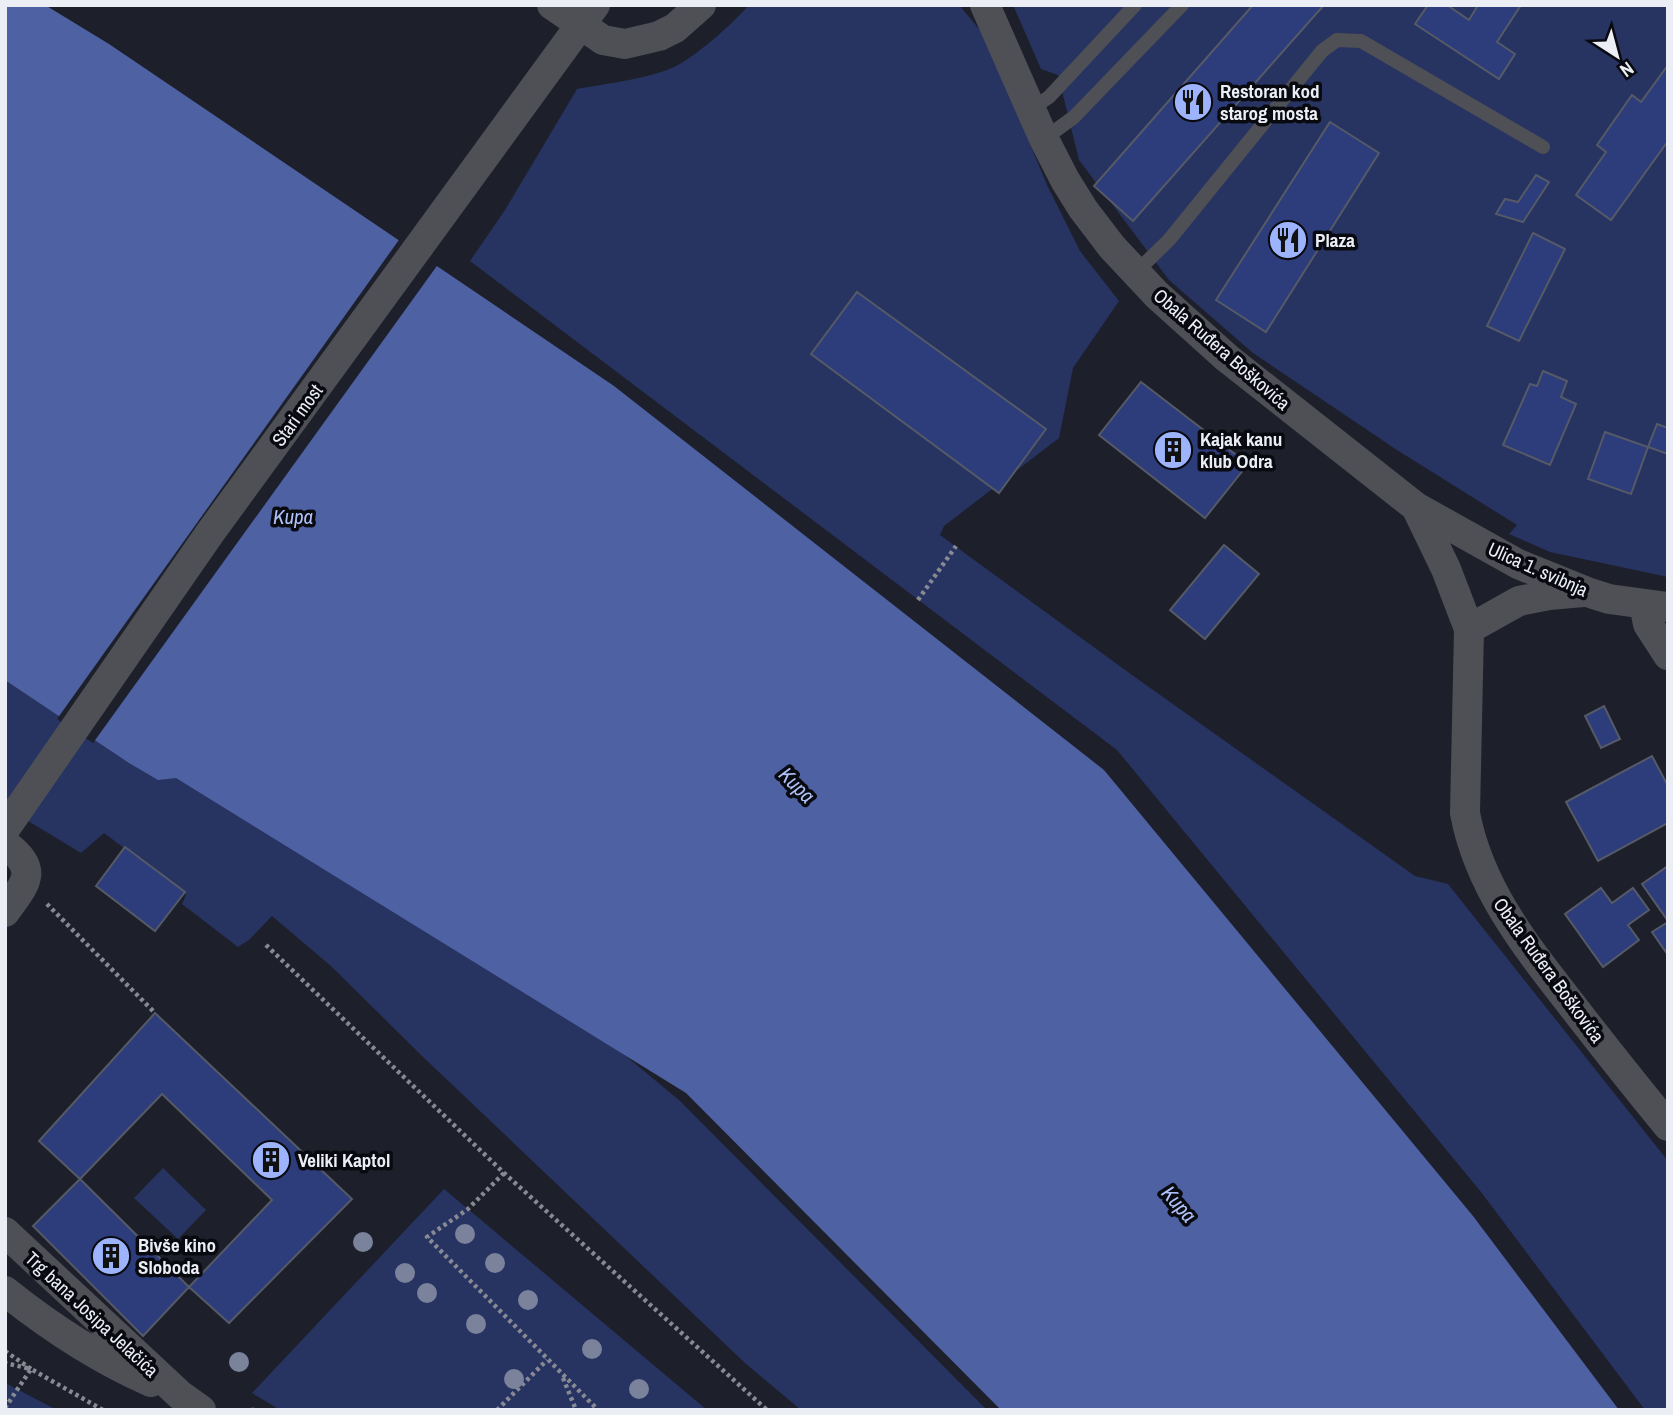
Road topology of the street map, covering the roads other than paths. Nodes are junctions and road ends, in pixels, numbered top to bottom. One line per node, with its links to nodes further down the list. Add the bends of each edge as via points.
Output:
1 (552, 5): 3 (street, via 603,40 625,44 675,29)
2 (595, 5): 16 (street, Stari most, bridge, via 203,544)
3 (702, 5)
4 (985, 5): 7 (street, Obala Ruđera Boškovića)
5 (1135, 5): 7 (lane, via 1049,97)
6 (1182, 5): 8 (lane, via 1074,117)
7 (1031, 109): 8 (street, Obala Ruđera Boškovića)
8 (1044, 139): 10 (street, Obala Ruđera Boškovića, via 1083,209)
9 (1543, 147): 10 (lane, via 1360,41 1337,40 1322,51 1169,240)
10 (1136, 272): 11 (street, Obala Ruđera Boškovića, via 1190,327)
11 (1416, 507): 12 (street, Ulica 1. svibnja, via 1518,564); 14 (street, Obala Ruđera Boškovića)
12 (1587, 592): 13 (street, Ulica 1. svibnja); 14 (street, via 1520,601)
13 (1656, 605): 15 (street, via 1648,624)
14 (1469, 629): 19 (street, Obala Ruđera Boškovića, via 1465,813 1485,878 1544,969)
15 (1668, 655)
16 (5, 829)
17 (5, 844): 18 (street, via 20,855 27,870 26,884)
18 (5, 912)
19 (1668, 1126)
20 (5, 1232): 22 (street, Trg bana Josipa Jelačića)
21 (5, 1291): 22 (street, Trg bana Josipa Jelačića, via 99,1356)
22 (190, 1403)

